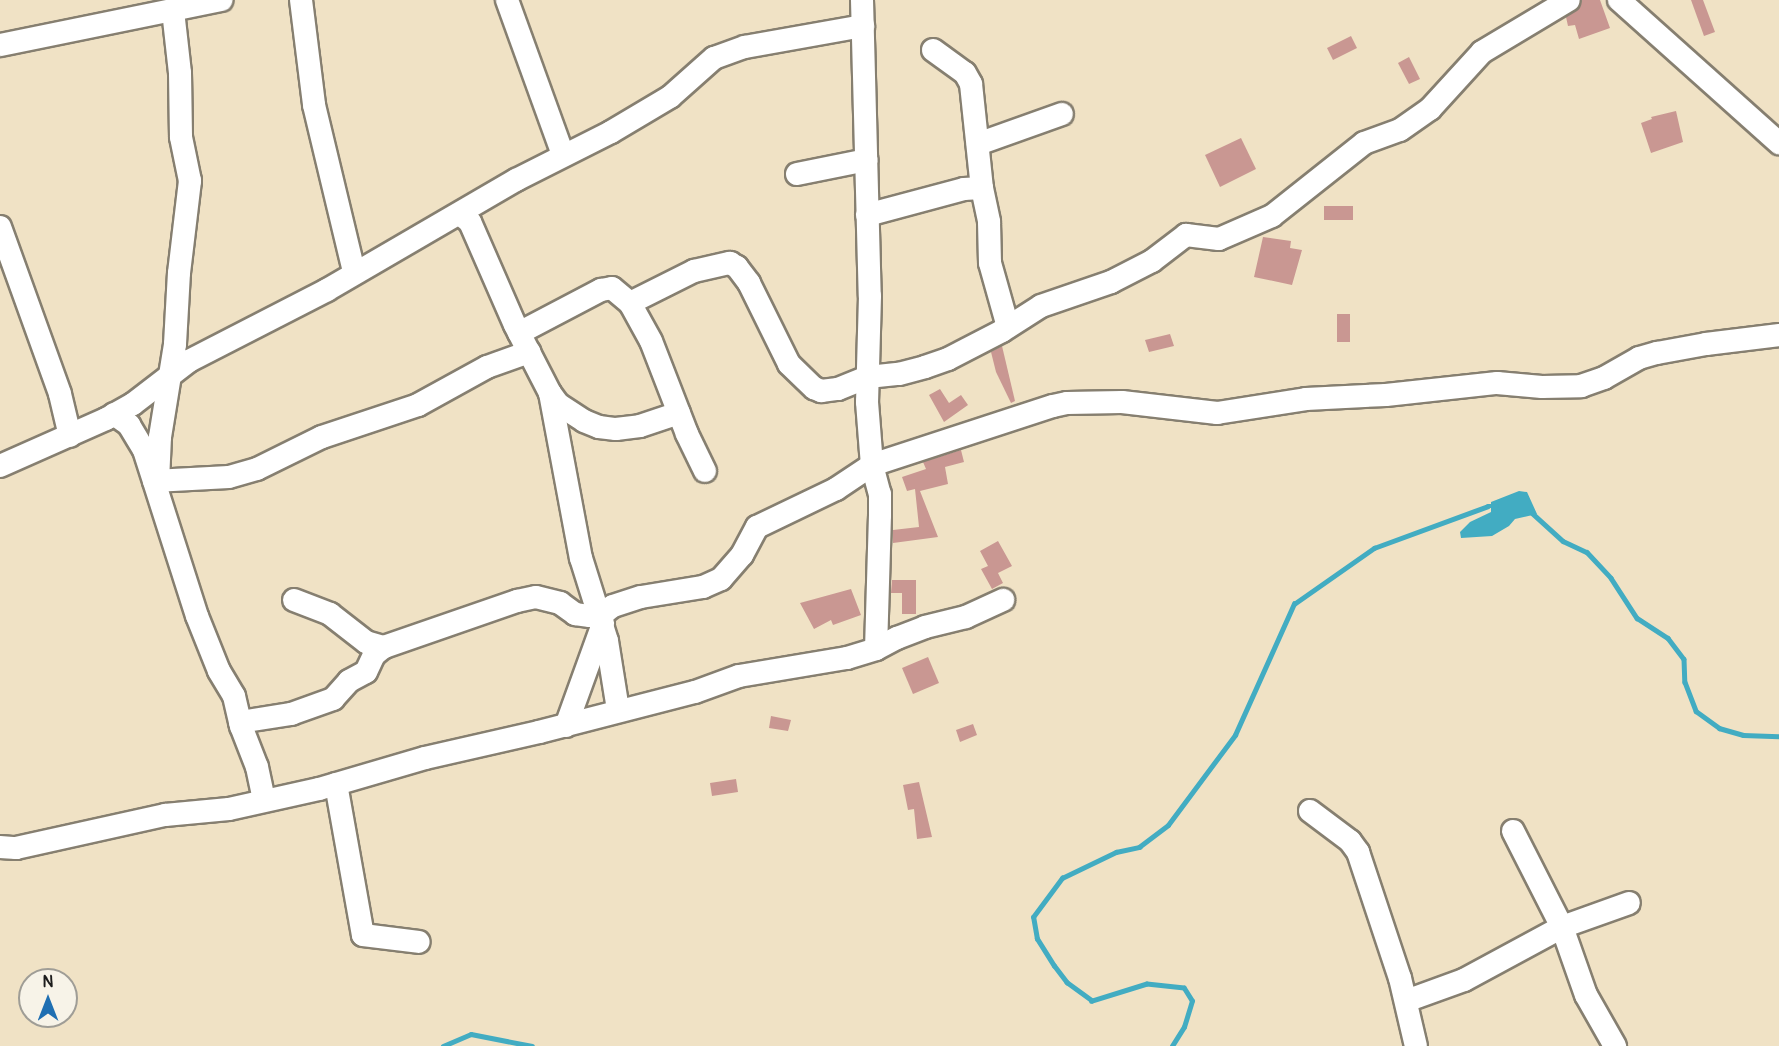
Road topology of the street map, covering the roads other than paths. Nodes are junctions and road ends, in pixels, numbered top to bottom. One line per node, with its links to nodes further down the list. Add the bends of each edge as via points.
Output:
1 (221, 0): 7 (street)
2 (301, 0): 21 (street, via 314,105)
3 (507, 0): 14 (street)
4 (862, 0): 8 (street)
5 (1569, 0): 23 (street, via 1482,52 1430,109 1400,129 1364,143 1272,216 1219,239 1186,235 1152,261 1111,282 1041,306)
6 (1619, 0): 12 (street)
7 (173, 11): 9 (street); 26 (street, via 180,73 181,137 190,181)
8 (863, 26): 14 (street, via 725,53 699,69 670,97); 15 (street)
9 (0, 45)
10 (933, 50): 13 (street, via 970,78)
11 (1062, 114): 13 (street)
12 (1779, 143)
13 (978, 144): 17 (street)
14 (563, 155): 18 (street)
15 (867, 160): 16 (street); 19 (street)
16 (797, 174)
17 (982, 188): 19 (street, via 964,189); 23 (street, via 989,222 990,263)
18 (460, 214): 21 (street); 25 (street, via 470,222)
19 (867, 215): 27 (street)
20 (0, 227): 31 (street, via 60,394)
21 (354, 272): 26 (street)
22 (630, 303): 25 (street, via 612,288 606,289); 27 (street, via 694,271 730,263 749,283 789,364 814,388 838,389); 29 (street, via 651,341)
23 (1008, 327): 27 (street, via 948,359 899,374)
24 (1779, 335): 32 (street, via 1657,353 1581,386 1497,384 1306,399 1217,413 1122,402 1067,403)
25 (524, 342): 28 (street); 35 (street, via 418,405 322,436 257,470 196,481)
26 (170, 375): 30 (street, via 134,404); 35 (street)
27 (868, 377): 32 (street)
28 (550, 393): 29 (street, via 566,409 599,427 640,426); 38 (street, via 581,558)
29 (679, 413): 34 (street)
30 (114, 414): 31 (street); 35 (street, via 129,425)
31 (70, 436): 33 (street)
32 (872, 465): 38 (street, via 836,489 757,527 727,576 703,586 613,606); 40 (street, via 880,494)
33 (0, 466)
34 (705, 471)
35 (156, 481): 42 (street, via 197,616 219,671 234,696)
36 (294, 600): 39 (street, via 330,614 366,642)
37 (1003, 600): 40 (street, via 966,617 897,638)
38 (601, 617): 39 (street, via 575,614 560,603 536,597); 41 (street); 43 (street)
39 (384, 647): 42 (street, via 374,655 366,672 349,681 333,699 291,714)
40 (876, 650): 41 (street, via 739,676 694,692)
41 (618, 710): 43 (street)
42 (240, 722): 45 (street)
43 (566, 726): 44 (street, via 425,758)
44 (336, 784): 45 (street); 51 (street, via 363,935)
45 (264, 799): 48 (street, via 229,809 134,821 16,848)
46 (1310, 812): 52 (street, via 1350,841 1358,852)
47 (1513, 831): 50 (street)
48 (0, 847)
49 (1629, 903): 50 (street)
50 (1562, 927): 52 (street, via 1464,980); 54 (street, via 1586,995)
51 (419, 942)
52 (1406, 1001): 53 (street)
53 (1416, 1046)
54 (1615, 1046)

